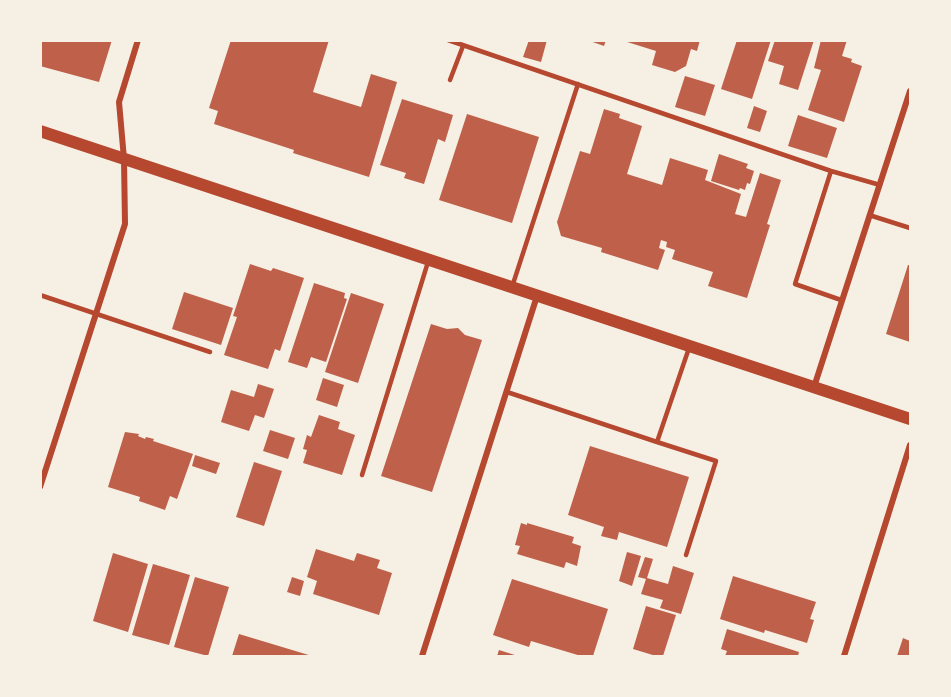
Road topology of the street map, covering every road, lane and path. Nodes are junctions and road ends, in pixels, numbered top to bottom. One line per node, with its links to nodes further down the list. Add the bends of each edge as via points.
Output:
1 (138, 40): 8 (street, via 119,102)
2 (448, 40): 3 (lane)
3 (463, 46): 4 (lane); 5 (lane)
4 (450, 80)
5 (578, 84): 9 (lane); 14 (lane)
6 (910, 91): 10 (street)
7 (41, 132): 8 (main road)
8 (124, 159): 13 (main road); 18 (street, via 125,224)
9 (831, 171): 10 (lane); 17 (lane, via 795,284)
10 (880, 185): 11 (street)
11 (869, 215): 12 (lane); 17 (street)
12 (910, 228)
13 (428, 259): 14 (main road); 26 (lane)
14 (512, 287): 16 (main road)
15 (40, 295): 18 (lane)
16 (537, 296): 19 (main road); 22 (street)
17 (841, 300): 21 (street)
18 (95, 314): 20 (lane); 27 (street)
19 (690, 345): 21 (main road); 24 (lane)
20 (210, 352)
21 (814, 387): 23 (main road)
22 (507, 392): 24 (lane); 29 (street)
23 (910, 418)
24 (657, 442): 28 (lane, via 716,461)
25 (910, 445): 30 (street)
26 (362, 475)
27 (40, 487)
28 (686, 555)
29 (422, 657)
30 (844, 657)

